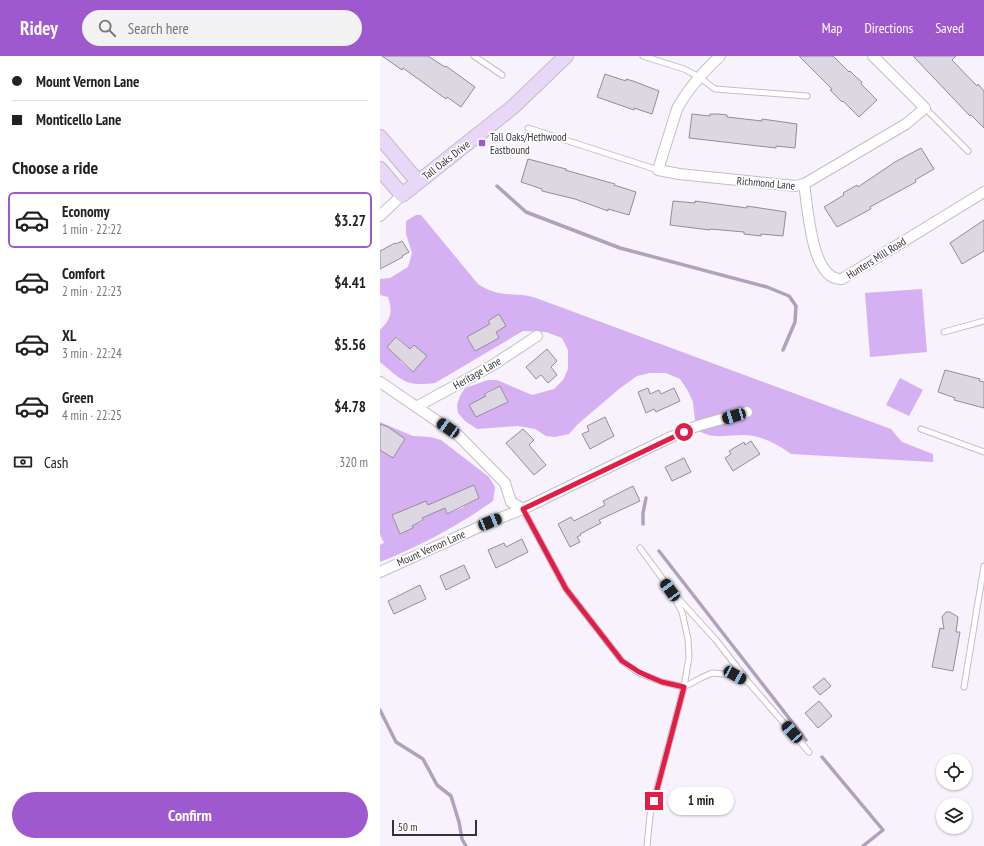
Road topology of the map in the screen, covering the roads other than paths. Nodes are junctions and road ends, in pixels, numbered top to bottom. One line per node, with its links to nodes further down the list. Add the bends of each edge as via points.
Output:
1 (474, 56): 6 (lane)
2 (566, 56): 15 (street, Tall Oaks Drive, via 512,107)
3 (643, 56): 7 (lane)
4 (720, 56): 7 (street)
5 (873, 56): 9 (street)
6 (502, 75)
7 (699, 76): 8 (lane, via 715,89); 14 (street, via 677,109)
8 (807, 96)
9 (925, 108): 12 (lane); 16 (street, Richmond Lane, via 906,124)
10 (528, 128): 14 (lane, Richmond Lane)
11 (380, 137): 15 (street)
12 (968, 151)
13 (380, 169): 18 (street)
14 (658, 170): 16 (street, Richmond Lane, via 788,186)
15 (418, 182): 18 (street, Tall Oaks Drive)
16 (804, 184): 17 (street, Hunters Mill Road, via 815,253 822,266 836,280 842,279)
17 (984, 192)
18 (402, 195): 19 (street, Tall Oaks Drive)
19 (380, 216)
20 (984, 321): 21 (lane)
21 (944, 332)
22 (537, 336): 24 (street, Heritage Lane, via 493,365)
23 (382, 385): 24 (street)
24 (416, 407): 28 (street, via 459,436 504,483 511,502)
25 (747, 412): 28 (street, Mount Vernon Lane, via 697,426 671,437)
26 (921, 429): 27 (lane)
27 (984, 452)
28 (523, 509): 31 (street, Mount Vernon Lane); 34 (lane, via 566,589 622,661 650,677)
29 (640, 548): 32 (lane)
30 (984, 566): 35 (lane)
31 (380, 572)
32 (670, 590): 33 (lane, via 716,640); 34 (lane, via 682,612 688,639 689,657)
33 (749, 683): 34 (lane, via 735,675 712,674); 36 (lane)
34 (684, 687): 37 (lane, via 650,815)
35 (964, 687)
36 (809, 752)
37 (647, 846)

